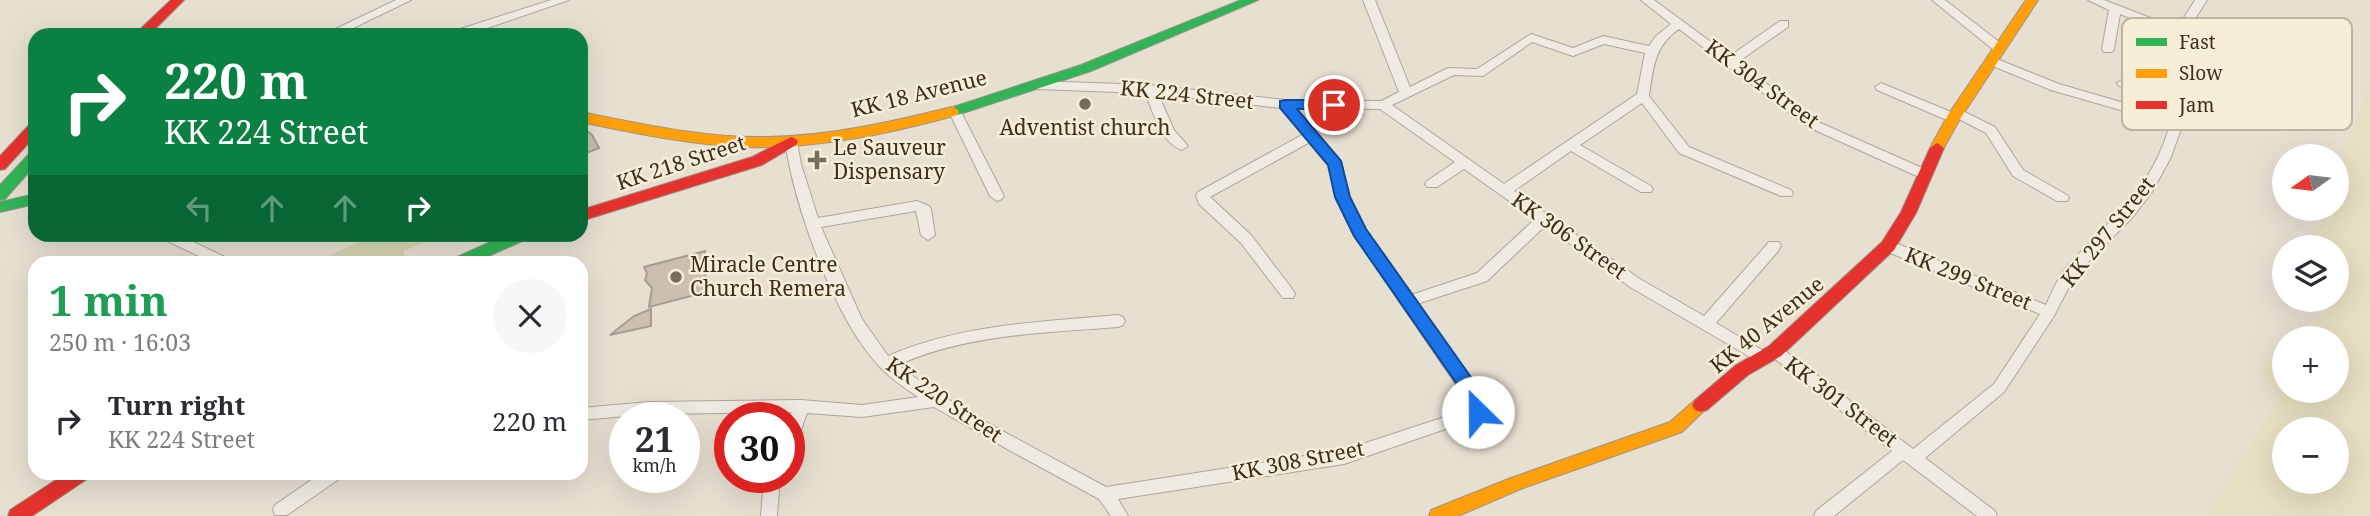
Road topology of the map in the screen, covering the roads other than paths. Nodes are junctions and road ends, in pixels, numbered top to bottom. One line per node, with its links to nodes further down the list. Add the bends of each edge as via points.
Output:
1 (154, 0): 17 (main road)
2 (178, 0): 18 (main road)
3 (405, 0): 19 (street)
4 (563, 0): 20 (street)
5 (1252, 0): 25 (main road, KK 18 Avenue)
6 (1369, 0): 28 (street)
7 (1647, 0): 15 (street, KK 304 Street)
8 (1938, 0): 23 (street)
9 (2032, 0): 23 (main road, KK 40 Avenue)
10 (2094, 0): 12 (street)
11 (2201, 0): 14 (street)
12 (2115, 10): 13 (street); 21 (street)
13 (2137, 18)
14 (2190, 18)
15 (1679, 24): 22 (street, via 1658,37); 24 (street, KK 304 Street)
16 (1784, 24): 24 (street)
17 (136, 28)
18 (138, 28)
19 (345, 28)
20 (477, 28)
21 (2108, 49)
22 (1650, 50): 28 (street, KK 224 Street, via 1603,40 1573,52 1531,38 1479,73 1452,71); 29 (street)
23 (1995, 55): 32 (street, via 2055,87); 34 (main road, KK 40 Avenue)
24 (1730, 62): 45 (street, KK 304 Street, via 1812,124)
25 (1035, 85): 27 (street, KK 224 Street); 33 (main road, KK 18 Avenue)
26 (1881, 87): 34 (street)
27 (1150, 89): 30 (street, KK 224 Street); 40 (street, via 1167,132)
28 (1406, 93): 31 (street, KK 224 Street)
29 (1643, 96): 41 (street); 49 (street, via 1684,150)
30 (1285, 104): 31 (street, KK 224 Street); 38 (street, KK 308 Street)
31 (1383, 105): 42 (street, KK 306 Street)
32 (2122, 107)
33 (954, 110): 39 (main road, KK 18 Avenue, via 868,131); 51 (street)
34 (1955, 115): 45 (main road, KK 40 Avenue); 52 (street, via 1991,130 2018,173)
35 (588, 118): 39 (main road, KK 18 Avenue, via 682,135)
36 (2176, 130): 67 (street, KK 297 Street, via 2147,190 2070,272)
37 (28, 135): 44 (main road)
38 (1311, 136): 65 (street, via 1203,195 1246,239); 66 (street, KK 308 Street, via 1336,164 1342,197 1359,232)
39 (791, 142): 55 (main road, KK 218 Street, via 757,161); 57 (street, KK 220 Street)
40 (1182, 146)
41 (1572, 146): 47 (street); 48 (street)
42 (1465, 162): 46 (street); 48 (street, KK 306 Street)
43 (28, 164): 50 (main road)
44 (0, 165)
45 (1924, 174): 62 (main road, KK 40 Avenue)
46 (1432, 184)
47 (1646, 188)
48 (1504, 190): 56 (street, KK 306 Street)
49 (1786, 193)
50 (0, 195)
51 (997, 196)
52 (2062, 198)
53 (28, 201): 54 (main road)
54 (0, 207)
55 (588, 214)
56 (1544, 219): 66 (street, via 1482,277); 69 (street, KK 306 Street, via 1635,283)
57 (812, 224): 58 (street, via 917,205 925,209); 71 (street, KK 220 Street, via 852,312)
58 (928, 235)
59 (181, 242): 63 (street)
60 (506, 242): 64 (main road)
61 (1774, 246): 69 (street)
62 (1888, 246): 67 (street, KK 299 Street); 70 (main road, KK 40 Avenue, via 1835,299)
63 (210, 256)
64 (474, 256)
65 (1288, 294)
66 (1408, 301): 80 (street, KK 308 Street, via 1479,402 1478,412 1344,457)
67 (2049, 312): 76 (street, KK 301 Street, via 1999,388)
68 (1118, 321): 71 (street, via 970,335 932,343)
69 (1706, 324): 70 (street, KK 306 Street)
70 (1768, 354): 76 (street, KK 301 Street); 86 (main road, KK 40 Avenue, via 1742,370 1676,427)
71 (886, 364): 72 (street, KK 220 Street)
72 (937, 400): 73 (street, via 862,411); 80 (street, KK 220 Street)
73 (805, 406)
74 (714, 407): 75 (street)
75 (588, 413)
76 (1908, 454): 82 (street); 87 (street)
77 (72, 480): 83 (main road)
78 (325, 480): 81 (street)
79 (771, 493): 84 (street)
80 (1105, 494): 85 (street)
81 (281, 510)
82 (1985, 515)
83 (16, 516)
84 (769, 516)
85 (1120, 516)
86 (1438, 516)
87 (1822, 516)

